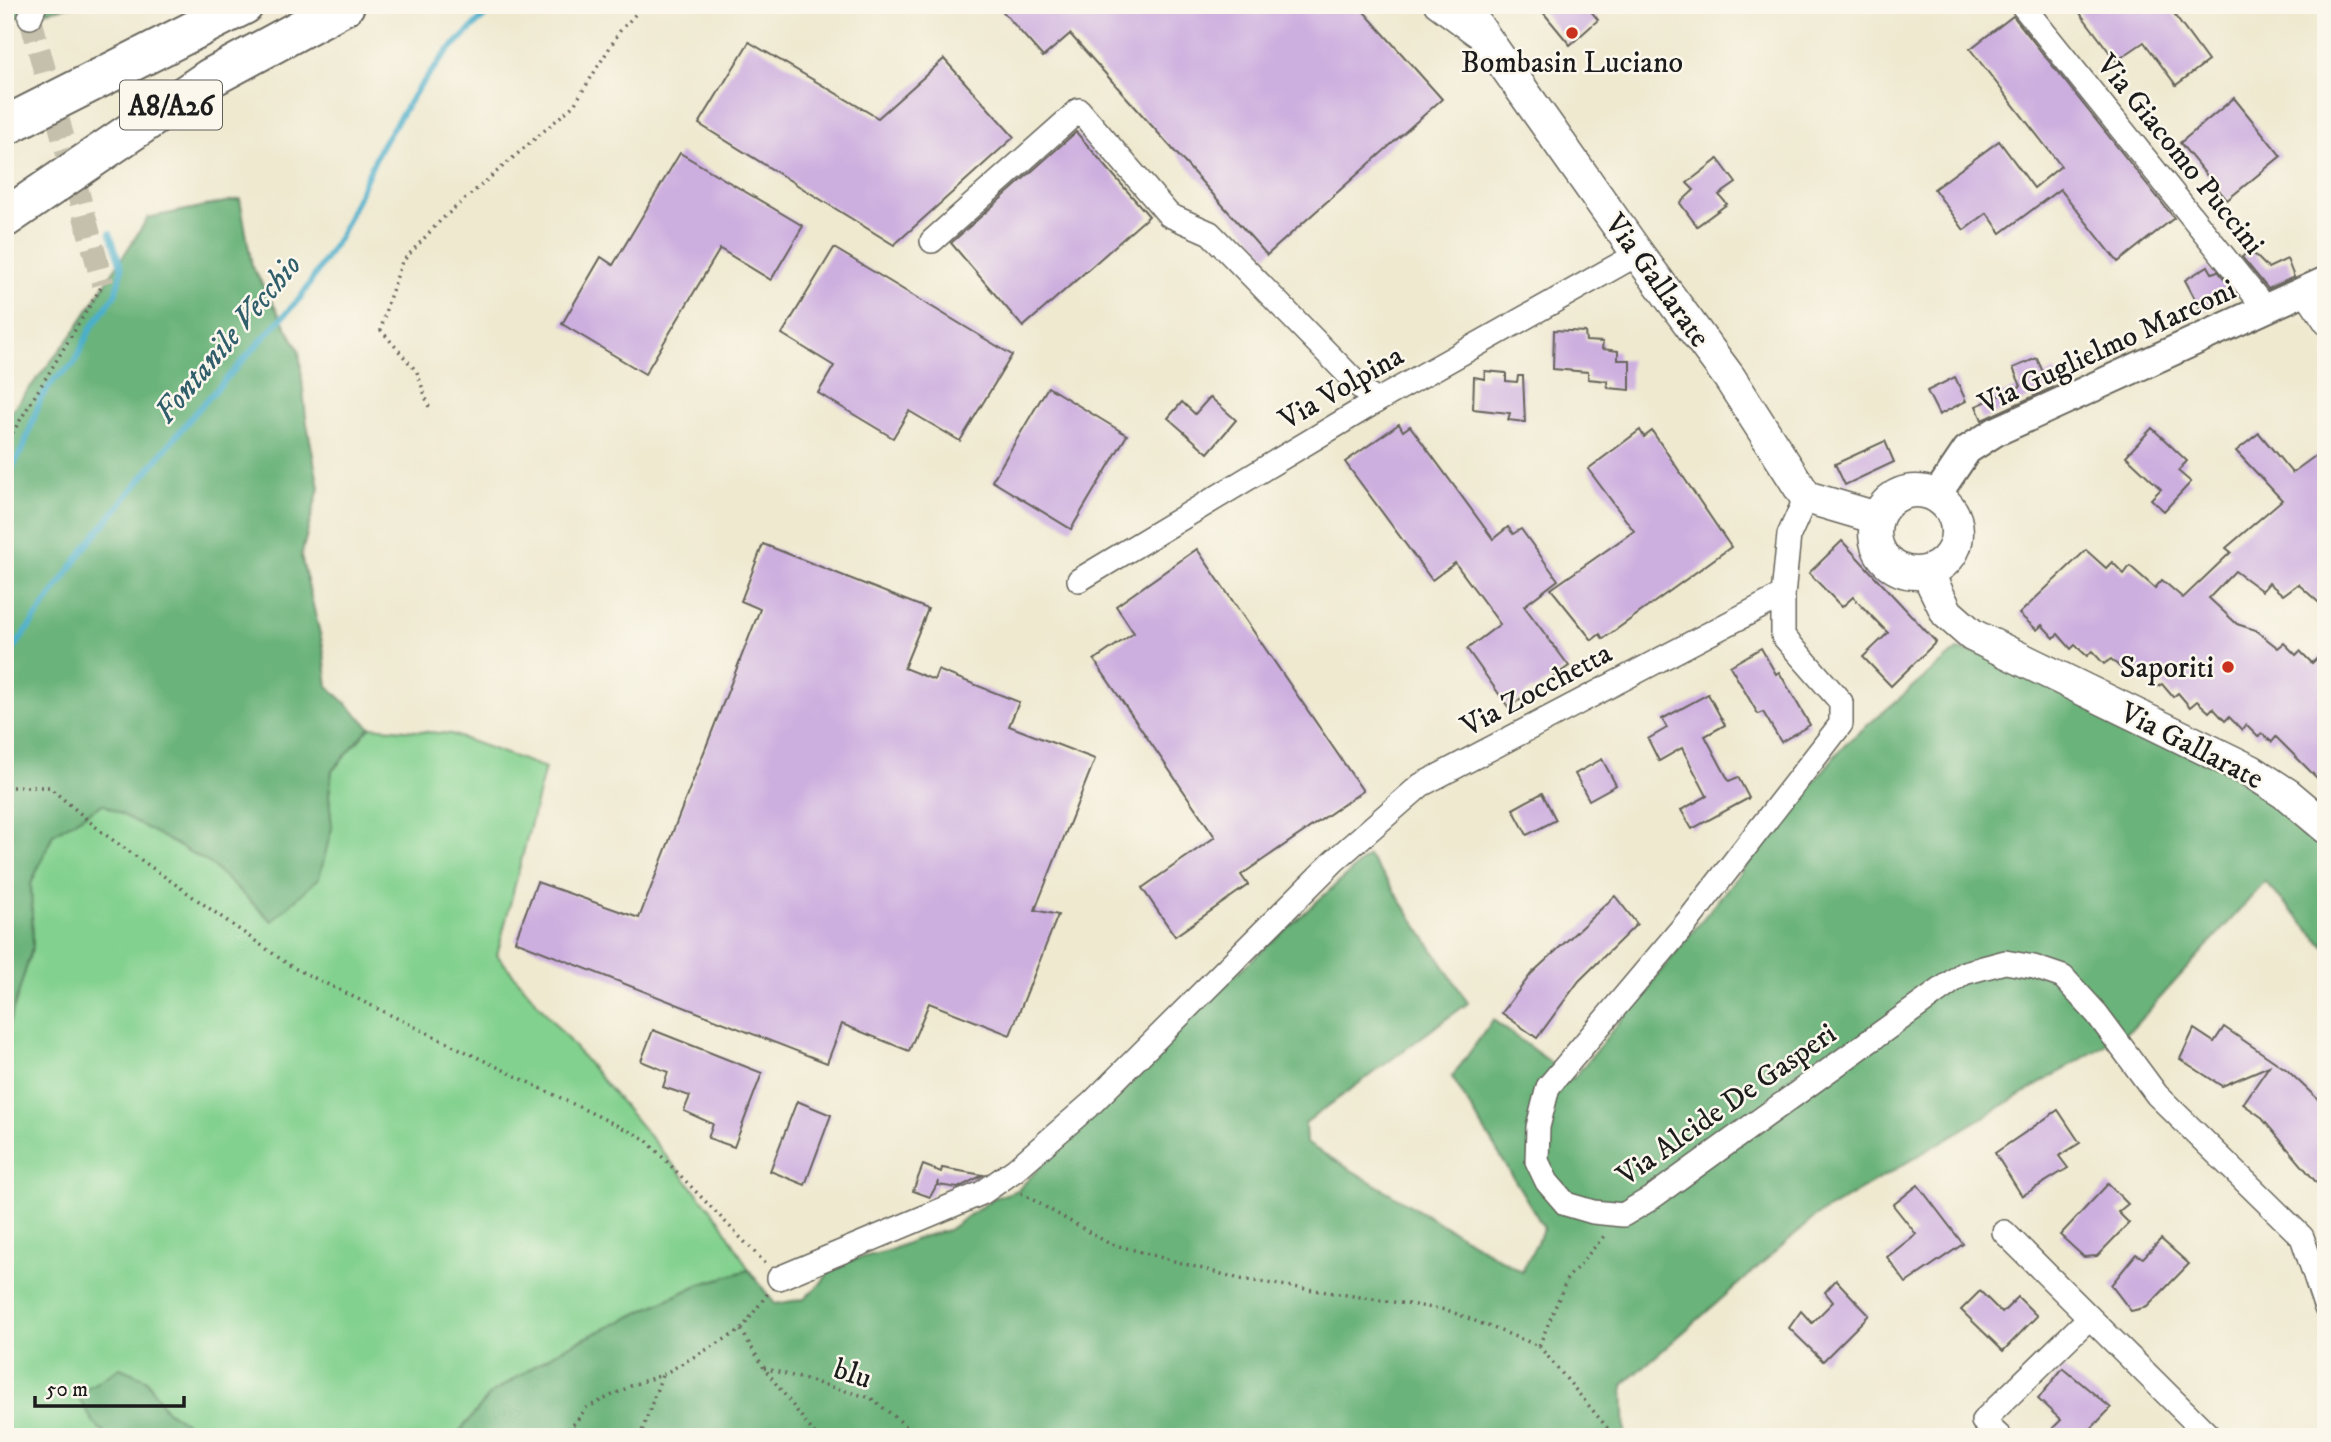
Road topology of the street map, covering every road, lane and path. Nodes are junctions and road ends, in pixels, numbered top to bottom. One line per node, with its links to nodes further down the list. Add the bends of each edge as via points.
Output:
1 (244, 5): 8 (highway, A8/A26)
2 (345, 5): 9 (highway, A8/A26, via 210,78)
3 (645, 5): 17 (path, via 620,31 574,104 442,219 402,262 381,330 417,372)
4 (1436, 5): 7 (street)
5 (1462, 5): 7 (main road, Via Gallarate)
6 (2022, 5): 14 (street, Via Giacomo Puccini)
7 (1492, 46): 11 (main road, Via Gallarate)
8 (5, 126)
9 (5, 218)
10 (932, 241): 16 (street, via 1079,110 1169,215 1210,233)
11 (1637, 254): 16 (street, Via Volpina); 20 (main road, Via Gallarate, via 1729,377)
12 (103, 284): 18 (path)
13 (2315, 286): 14 (street, Via Guglielmo Marconi); 15 (street)
14 (2264, 308): 19 (street, Via Guglielmo Marconi, via 1994,432 1967,450)
15 (2326, 323)
16 (1375, 402): 23 (street, Via Volpina)
17 (429, 407)
18 (5, 445)
19 (1936, 496): 21 (main road, via 1925,491 1902,493 1883,507); 22 (main road, via 1953,513 1957,537 1947,559)
20 (1806, 497): 21 (main road); 24 (street, Via Alcide De Gasperi, via 1790,535)
21 (1877, 518): 22 (main road, via 1876,543 1890,565 1914,574)
22 (1927, 572): 26 (main road, Via Gallarate, via 1947,613 1972,635 2251,771)
23 (1079, 580)
24 (1783, 595): 27 (street, Via Zocchetta, via 1421,785 1334,861 1093,1102); 28 (street, Via Alcide De Gasperi, via 1783,636 1841,702 1841,724 1688,921 1548,1087 1538,1127 1537,1161 1547,1182 1566,1204)
25 (5, 787): 30 (path, via 49,787 103,832 292,967 645,1139)
26 (2323, 819)
27 (1001, 1181): 30 (street, Via Zocchetta, via 982,1194); 34 (path, via 1108,1244 1240,1279 1447,1310)
28 (1623, 1214): 31 (street, Via Alcide De Gasperi, via 1964,973 2005,962 2063,977 2097,1014 2157,1095 2302,1237); 34 (path, via 1567,1279)
29 (2004, 1232): 32 (street)
30 (779, 1278): 33 (path)
31 (2326, 1308)
32 (2089, 1318): 42 (street, via 1983,1421); 43 (street)
33 (741, 1330): 35 (path); 36 (path)
34 (1539, 1346): 41 (path)
35 (764, 1368): 39 (path); 40 (path, blu, via 871,1398)
36 (662, 1375): 37 (path, via 586,1408); 38 (path)
37 (556, 1437)
38 (640, 1437)
39 (817, 1437)
40 (920, 1437)
41 (1615, 1437)
42 (2000, 1437)
43 (2210, 1437)

